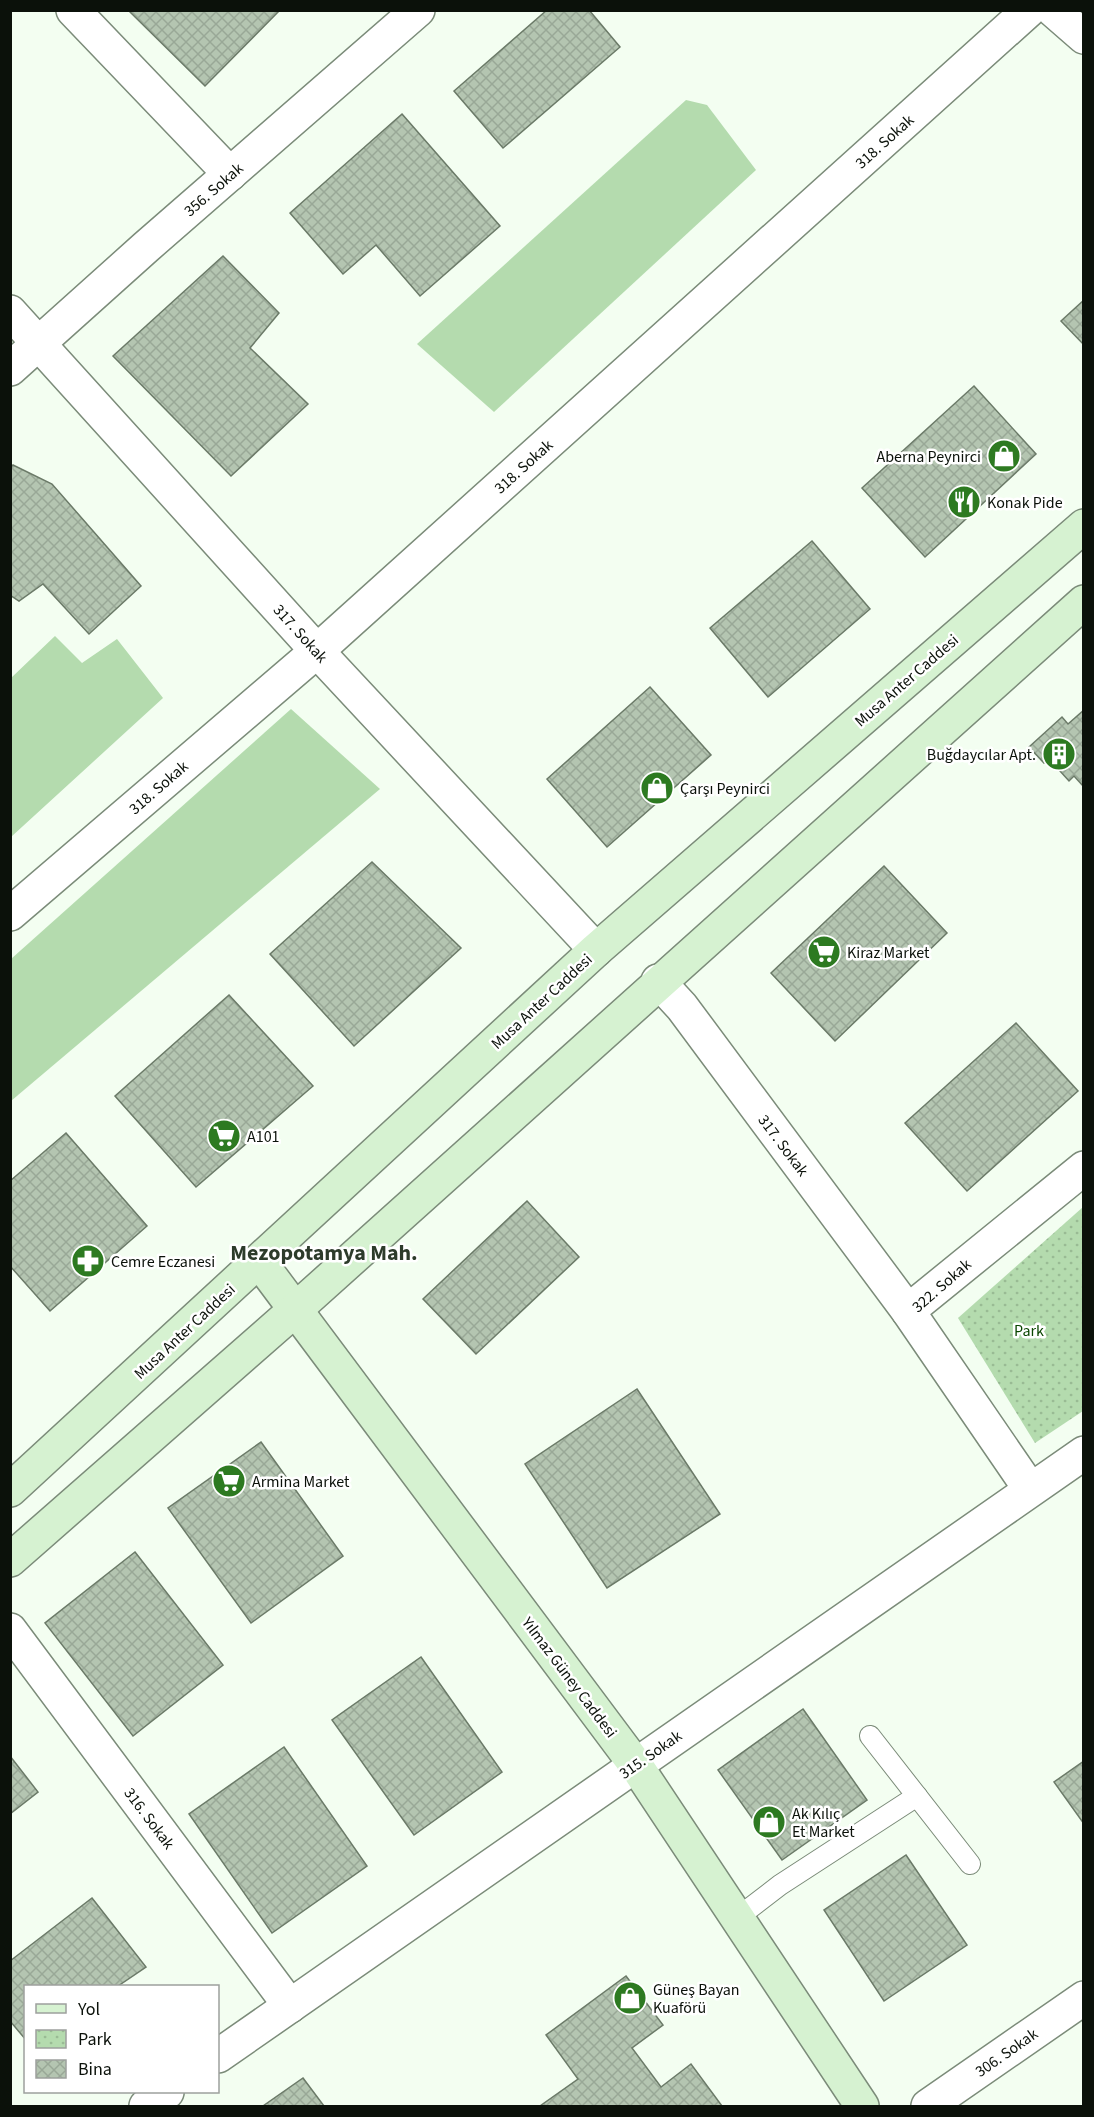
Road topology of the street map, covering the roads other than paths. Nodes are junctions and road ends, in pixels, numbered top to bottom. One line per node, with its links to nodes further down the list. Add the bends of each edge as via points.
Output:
1 (73, 10): 6 (street)
2 (418, 10): 6 (street, 356. Sokak)
3 (1029, 10): 12 (street, 318. Sokak)
4 (1053, 10): 5 (street)
5 (1083, 37)
6 (230, 174): 8 (street, 356. Sokak)
7 (10, 312): 8 (street, 317. Sokak)
8 (39, 344): 9 (street, 356. Sokak); 12 (street, 317. Sokak)
9 (10, 369)
10 (1083, 526): 14 (main road, Musa Anter Caddesi)
11 (1083, 602): 15 (main road)
12 (317, 651): 13 (street, 318. Sokak); 14 (street, 317. Sokak)
13 (10, 914)
14 (596, 950): 17 (main road, Musa Anter Caddesi)
15 (658, 981): 18 (main road); 19 (street, 317. Sokak, via 682,1007)
16 (1083, 1168): 19 (street, 322. Sokak)
17 (259, 1261): 18 (main road, Yılmaz Güney Caddesi); 22 (main road, Musa Anter Caddesi)
18 (296, 1309): 23 (main road); 26 (main road, Yılmaz Güney Caddesi)
19 (908, 1311): 21 (street, 322. Sokak)
20 (1083, 1454): 21 (street, 315. Sokak)
21 (1030, 1489): 26 (street, 315. Sokak)
22 (10, 1490)
23 (10, 1560)
24 (10, 1630): 31 (street, 316. Sokak)
25 (870, 1736): 27 (lane)
26 (635, 1764): 29 (main road, Yılmaz Güney Caddesi); 31 (street, 315. Sokak)
27 (916, 1796): 28 (lane); 29 (lane)
28 (970, 1864)
29 (737, 1918): 35 (main road, Yılmaz Güney Caddesi)
30 (1083, 1998): 36 (street, 306. Sokak)
31 (290, 2006): 32 (street, 315. Sokak)
32 (219, 2055)
33 (164, 2093): 34 (street)
34 (146, 2106)
35 (862, 2106)
36 (928, 2106)

